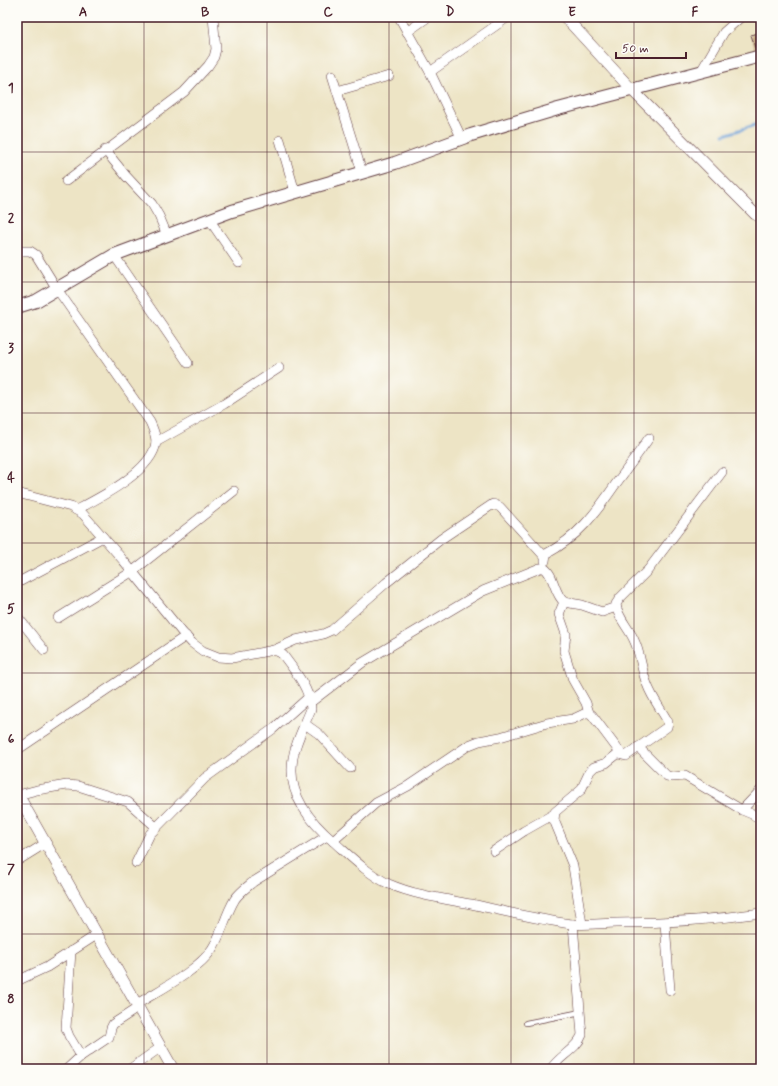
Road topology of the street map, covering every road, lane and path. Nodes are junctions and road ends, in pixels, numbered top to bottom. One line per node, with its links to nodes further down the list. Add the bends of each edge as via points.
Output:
1 (213, 17): 17 (street, via 216,49 208,66 184,92)
2 (399, 17): 7 (street)
3 (428, 17): 7 (street)
4 (508, 17): 9 (street)
5 (565, 17): 13 (street)
6 (741, 17): 10 (street, via 724,32)
7 (407, 32): 9 (street)
8 (761, 56): 10 (main road)
9 (430, 72): 15 (street)
10 (700, 73): 13 (main road)
11 (332, 75): 14 (street)
12 (389, 76): 14 (street)
13 (632, 90): 15 (main road); 21 (street, via 755,214)
14 (337, 91): 18 (street)
15 (462, 138): 18 (main road, via 395,163)
16 (280, 140): 20 (street)
17 (105, 150): 19 (street); 23 (street, via 152,204)
18 (362, 172): 20 (main road)
19 (66, 181)
20 (295, 192): 22 (main road)
21 (761, 217)
22 (209, 219): 23 (main road); 26 (street)
23 (167, 235): 25 (main road)
24 (17, 251): 27 (street, via 34,252)
25 (114, 254): 27 (main road); 29 (street)
26 (240, 262)
27 (57, 289): 28 (main road, via 36,301); 32 (street, via 150,422)
28 (17, 307)
29 (188, 363)
30 (279, 368): 32 (street, via 224,404)
31 (649, 438): 38 (street, via 589,521 567,542)
32 (156, 442): 36 (street, via 150,456 139,469 107,494)
33 (722, 472): 43 (street, via 648,570 617,601)
34 (234, 492): 40 (street)
35 (17, 493): 36 (street)
36 (76, 510): 37 (street, via 83,514)
37 (103, 537): 40 (street); 41 (street)
38 (545, 557): 39 (street); 48 (street, via 500,507 493,504 386,583 332,630 296,640)
39 (546, 569): 42 (street); 49 (street, via 540,568 483,590 362,663)
40 (133, 571): 45 (street); 46 (street)
41 (17, 583)
42 (564, 602): 43 (street, via 602,612); 50 (street, via 559,612 566,634 564,651 574,684)
43 (616, 607): 52 (street, via 636,642 648,688 669,723)
44 (17, 616): 47 (street)
45 (58, 618)
46 (186, 636): 48 (street, via 203,651 218,657 232,658); 53 (street)
47 (44, 650)
48 (274, 650): 49 (street, via 283,655)
49 (310, 699): 51 (street, via 311,709); 61 (street, via 205,778)
50 (589, 713): 54 (street); 62 (street, via 469,745 408,786 376,803)
51 (305, 724): 55 (street, via 320,734); 62 (street, via 292,762 293,781 306,812 320,831)
52 (638, 747): 54 (street, via 626,756); 58 (street, via 667,776 685,776)
53 (17, 750)
54 (620, 752): 59 (street, via 606,763 594,767 581,790)
55 (350, 768)
56 (761, 790): 58 (street)
57 (18, 794): 61 (street, via 67,785 78,786 128,802); 63 (street)
58 (742, 810): 60 (street)
59 (554, 814): 64 (street); 69 (street, via 554,820 573,866)
60 (761, 820)
61 (156, 827): 66 (street, via 146,840)
62 (330, 839): 69 (street, via 366,869 404,890); 74 (street, via 243,890 231,907 211,951 188,972)
63 (46, 843): 65 (street); 70 (street)
64 (494, 851)
65 (17, 861)
66 (136, 863)
67 (761, 913): 68 (street)
68 (665, 922): 69 (street); 73 (street)
69 (578, 924): 75 (street)
70 (98, 934): 71 (street); 74 (street)
71 (71, 951): 72 (street, via 47,968); 78 (street, via 66,1028)
72 (17, 981)
73 (670, 990)
74 (138, 1006): 77 (street); 78 (street, via 111,1026 108,1038)
75 (581, 1012): 76 (lane); 85 (street, via 581,1039)
76 (526, 1023)
77 (161, 1047): 83 (street); 84 (street)
78 (81, 1056): 82 (street)
79 (17, 1065): 81 (street)
80 (761, 1067): 86 (street)
81 (20, 1069)
82 (67, 1069)
83 (130, 1069)
84 (173, 1069)
85 (551, 1069)
86 (757, 1069)

